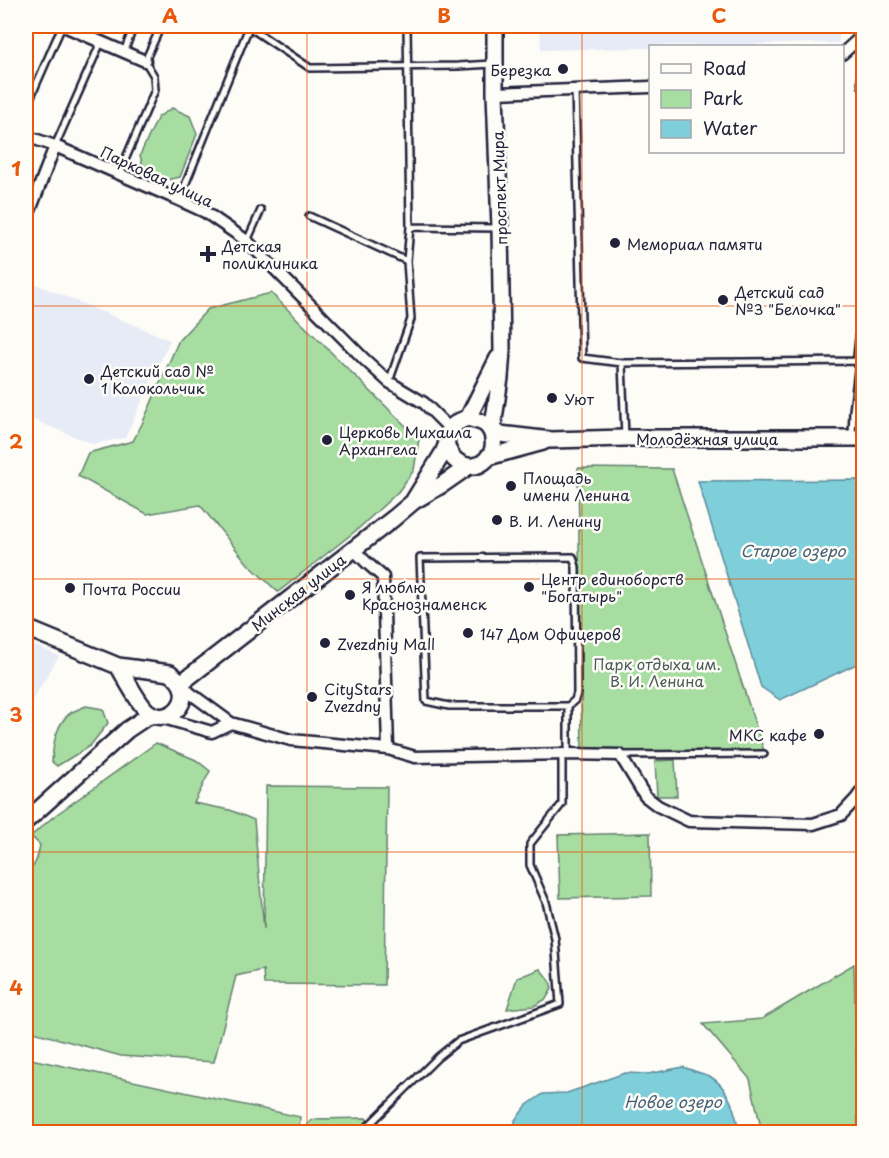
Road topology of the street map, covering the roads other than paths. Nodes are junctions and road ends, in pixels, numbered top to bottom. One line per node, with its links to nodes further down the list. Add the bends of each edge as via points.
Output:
1 (63, 26): 7 (street); 17 (lane)
2 (134, 26): 8 (lane)
3 (161, 26): 10 (lane)
4 (407, 26): 12 (lane)
5 (495, 26): 11 (street, проспект Мира)
6 (862, 32): 9 (street); 13 (street)
7 (101, 42): 8 (street); 19 (lane)
8 (124, 52): 10 (street)
9 (844, 53)
10 (145, 61): 20 (lane, via 154,76 155,90)
11 (495, 64): 12 (lane); 16 (street, проспект Мира)
12 (408, 67): 21 (lane, via 310,68 249,27); 25 (lane)
13 (864, 85)
14 (649, 87): 15 (street)
15 (575, 89): 16 (street); 32 (lane, via 582,358)
16 (495, 93): 26 (street, проспект Мира)
17 (26, 108)
18 (26, 136): 19 (street, Парковая улица)
19 (55, 146): 20 (street, Парковая улица); 24 (street)
20 (119, 174): 21 (street, Парковая улица)
21 (179, 200): 27 (street, Парковая улица, via 205,212)
22 (261, 210): 27 (lane)
23 (309, 216): 28 (lane)
24 (26, 221)
25 (410, 227): 26 (lane); 28 (lane)
26 (500, 228): 30 (street, проспект Мира)
27 (247, 241): 33 (street, Парковая улица)
28 (407, 261): 33 (lane, via 411,319)
29 (864, 315): 31 (street)
30 (502, 350): 34 (street, проспект Мира); 36 (street, проспект Мира)
31 (861, 361): 32 (lane); 38 (lane, via 853,411)
32 (622, 363): 37 (lane)
33 (389, 382): 35 (street, Парковая улица, via 424,403)
34 (468, 418): 35 (street); 36 (street, via 486,424)
35 (450, 429): 40 (street)
36 (492, 433): 39 (street, Молодёжная улица); 41 (street, via 494,442)
37 (625, 438): 38 (street, Молодёжная улица); 39 (street, Молодёжная улица)
38 (858, 438)
39 (551, 440): 41 (street, Молодёжная улица)
40 (446, 446): 42 (street, via 457,462); 43 (street, Минская улица)
41 (488, 457): 42 (street)
42 (469, 466): 43 (street, Минская улица)
43 (414, 501): 44 (street, Минская улица)
44 (353, 549): 48 (street, Минская улица); 52 (street, via 383,577)
45 (26, 628): 46 (street)
46 (118, 666): 47 (street); 50 (street)
47 (156, 672): 48 (street, via 170,673); 50 (street, via 142,682 139,693)
48 (181, 683): 50 (street, via 183,697 177,710 164,716); 51 (street)
49 (568, 706): 49 (lane, via 449,706 426,701 420,558 573,557 577,693); 53 (lane)
50 (149, 711): 51 (street, via 212,732); 57 (street)
51 (231, 723): 52 (street, via 291,740)
52 (388, 750): 53 (street, via 414,757)
53 (565, 754): 55 (street); 58 (lane, via 562,804 531,844 530,865 546,902 555,939 560,1004 458,1041)
54 (764, 754): 55 (lane)
55 (620, 755): 56 (street, via 645,796 689,821 813,824 841,815)
56 (864, 788)
57 (26, 821)
58 (362, 1132)

